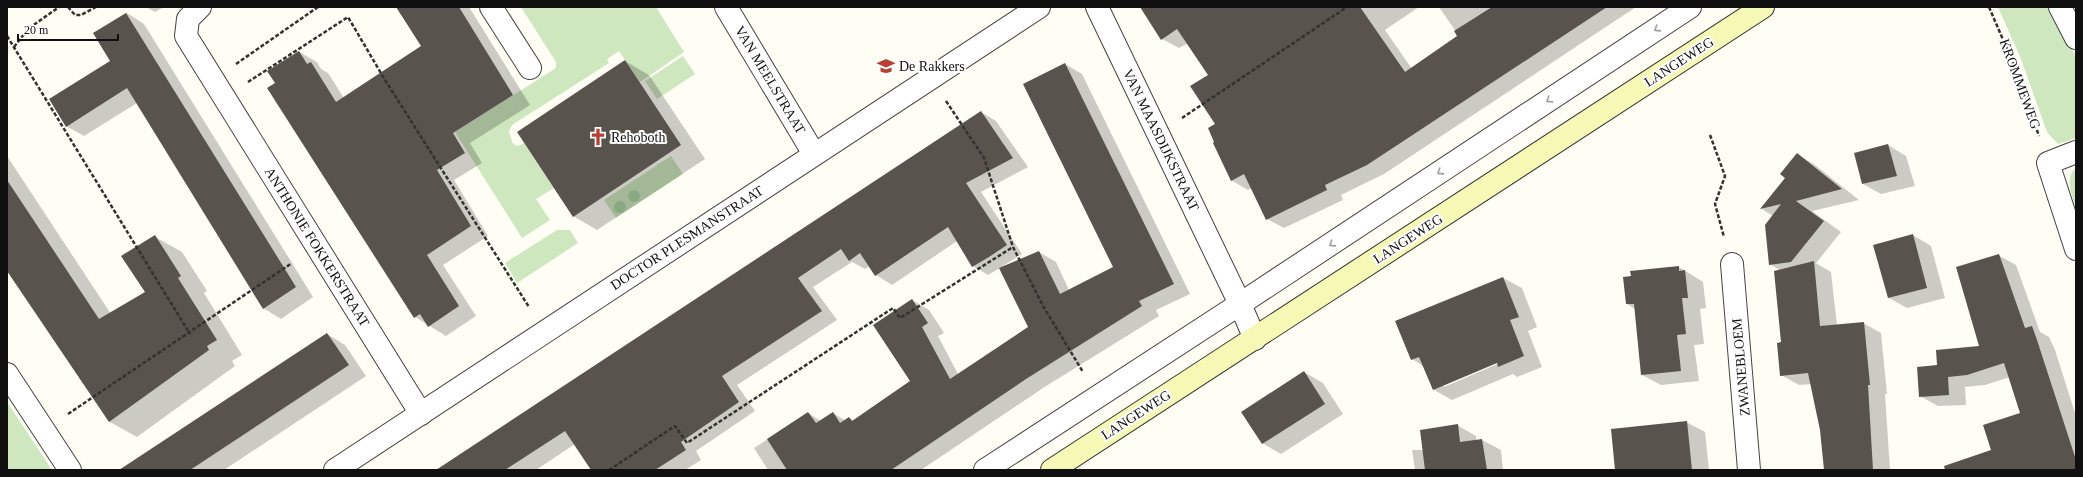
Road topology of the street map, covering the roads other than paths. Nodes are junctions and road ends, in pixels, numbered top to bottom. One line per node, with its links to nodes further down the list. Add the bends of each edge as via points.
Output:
1 (200, 7): 18 (street, ANTHONIE FOKKERSTRAAT, via 188,19 186,36)
2 (491, 7): 10 (street)
3 (726, 7): 12 (street, VAN MEELSTRAAT)
4 (1039, 7): 12 (street, DOCTOR PLESMANSTRAAT)
5 (1097, 7): 15 (street, VAN MAASDIJKSTRAAT)
6 (1690, 7): 15 (street, one-way to 15)
7 (1763, 7): 16 (main road, LANGEWEG)
8 (2060, 7): 9 (street)
9 (2076, 38)
10 (530, 68)
11 (2076, 152): 13 (street, via 2048,163)
12 (814, 154): 18 (street, DOCTOR PLESMANSTRAAT)
13 (2076, 249)
14 (1732, 264): 23 (street, ZWANEBLOEM)
15 (1240, 304): 16 (street, VAN MAASDIJKSTRAAT); 21 (street)
16 (1255, 339): 22 (main road, LANGEWEG)
17 (7, 374): 19 (street)
18 (421, 414): 20 (street, DOCTOR PLESMANSTRAAT)
19 (70, 470)
20 (335, 470)
21 (984, 470)
22 (1052, 470)
23 (1750, 470)

